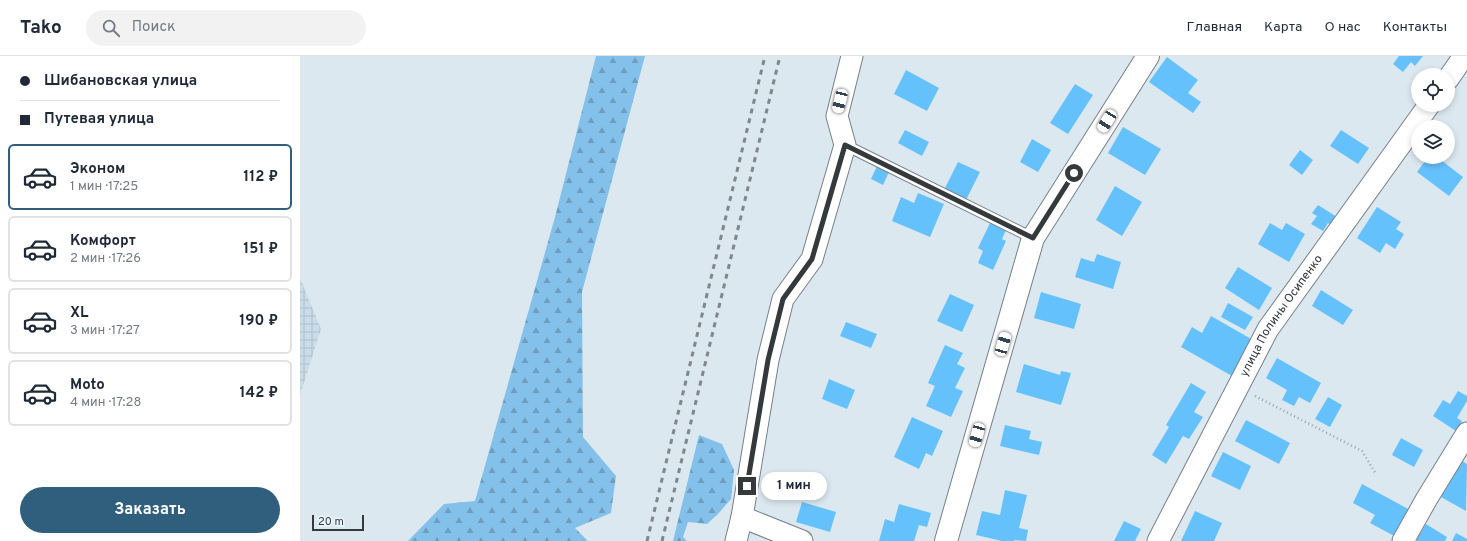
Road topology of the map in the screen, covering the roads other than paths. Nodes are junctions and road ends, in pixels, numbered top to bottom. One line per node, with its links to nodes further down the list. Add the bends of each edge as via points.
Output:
1 (852, 56): 6 (street, via 837,116)
2 (1148, 56): 7 (street)
3 (1464, 56): 4 (street)
4 (1455, 69)
5 (1424, 112): 13 (street, улица Полины Осипенко, via 1268,329)
6 (845, 145): 7 (lane); 9 (street, via 812,259 783,299 768,360)
7 (1033, 238): 12 (street)
8 (1467, 433): 14 (street)
9 (742, 517): 10 (street); 11 (street)
10 (736, 541)
11 (802, 541)
12 (946, 541)
13 (1158, 541)
14 (1403, 541)

